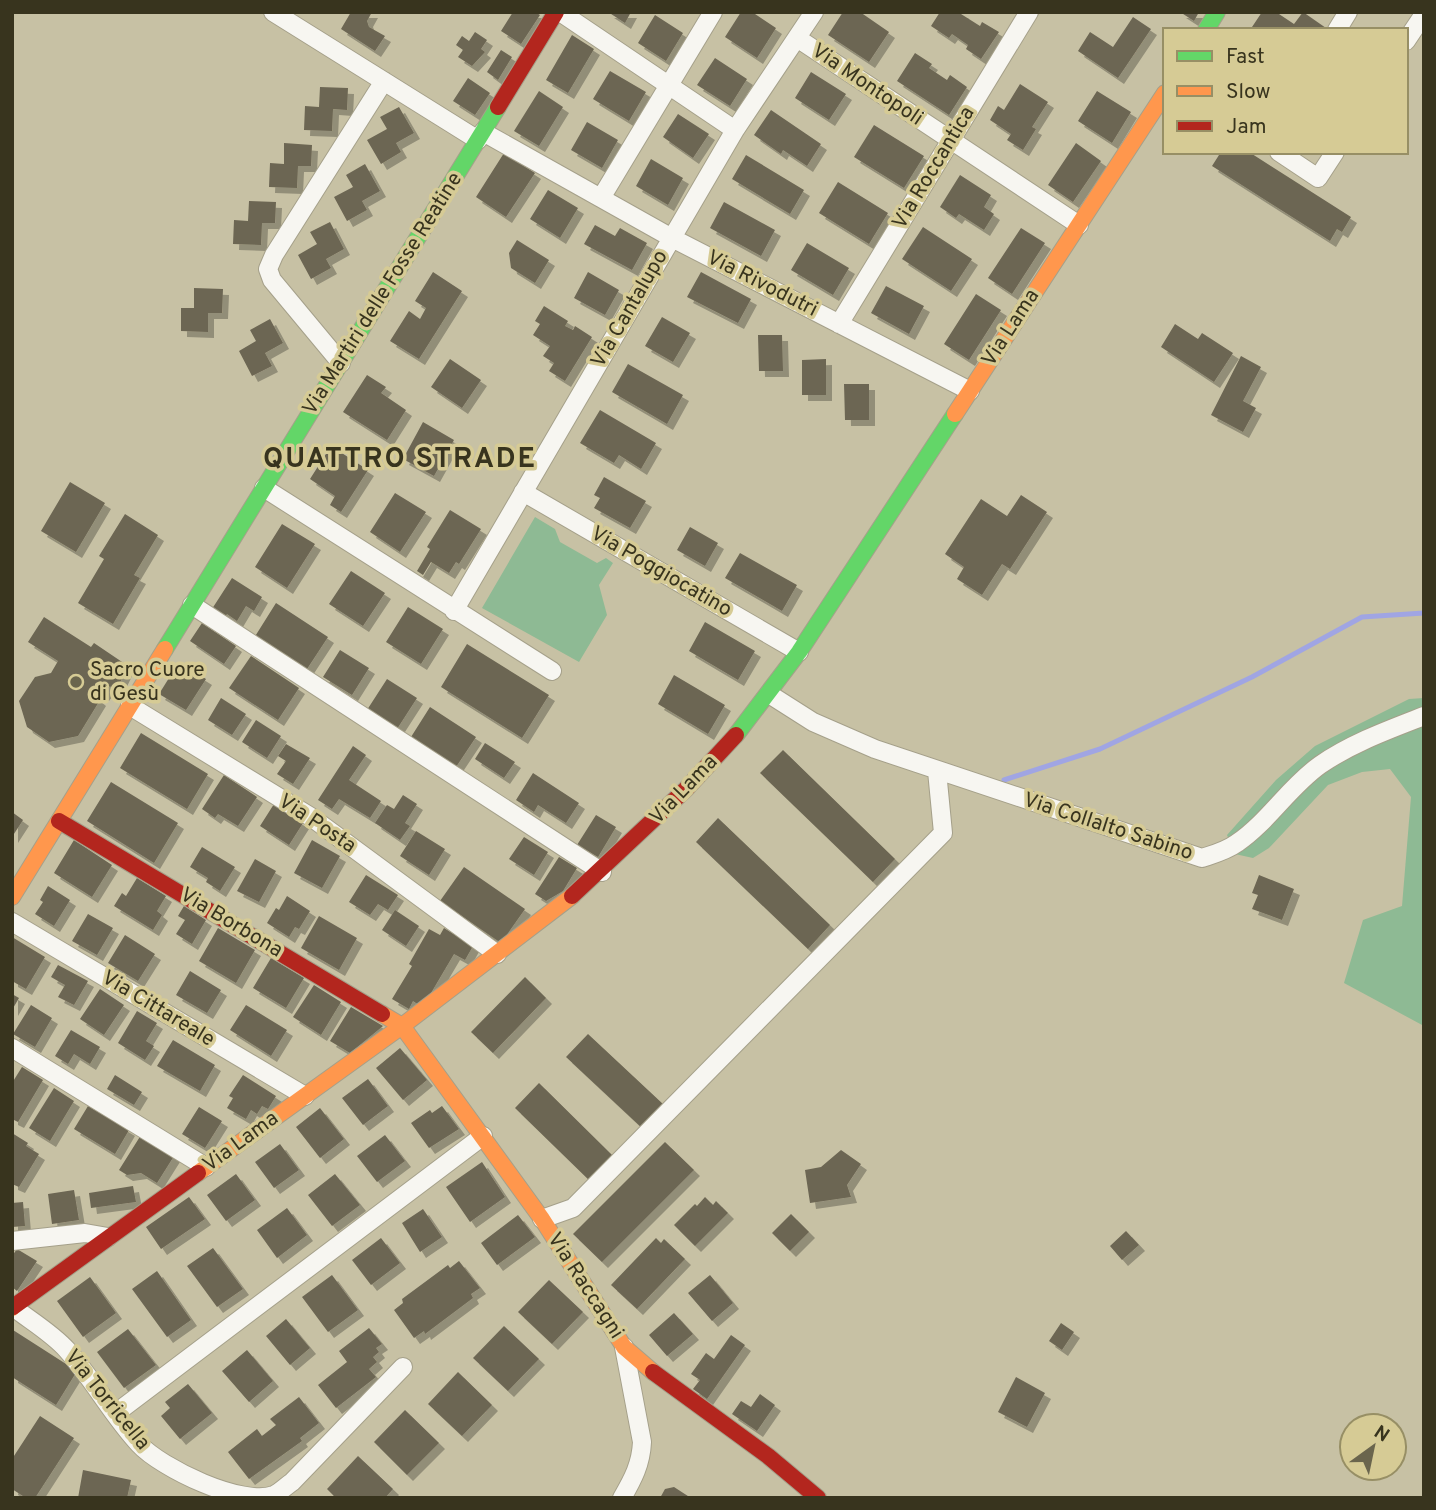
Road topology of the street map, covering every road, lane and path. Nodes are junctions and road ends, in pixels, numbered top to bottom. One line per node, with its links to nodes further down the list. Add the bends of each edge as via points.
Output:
1 (273, 12): 13 (street, Via Rivodutri)
2 (558, 12): 14 (street); 17 (main road, Via Martiri delle Fosse Reatine)
3 (713, 12): 14 (street)
4 (814, 12): 11 (street, Via Cantalupo)
5 (1029, 12): 18 (street, Via Roccantica)
6 (1217, 12): 9 (main road)
7 (1348, 12): 10 (street)
8 (1424, 13): 12 (street)
9 (1207, 28)
10 (1338, 28)
11 (796, 38): 16 (street, Via Cantalupo); 18 (street, Via Montopoli)
12 (1408, 38)
13 (384, 81): 17 (street, Via Rivodutri); 25 (street, via 268,269 272,280)
14 (669, 85): 16 (street); 21 (street)
15 (1163, 96): 22 (main road, Via Lama)
16 (736, 130): 23 (street, Via Cantalupo)
17 (480, 136): 21 (street, Via Rivodutri); 25 (main road, Via Martiri delle Fosse Reatine)
18 (951, 140): 22 (street, Via Montopoli); 24 (street, Via Roccantica)
19 (1282, 154): 20 (street, via 1318,177)
20 (1334, 154)
21 (601, 198): 23 (street, Via Rivodutri)
22 (1079, 225): 26 (main road, Via Lama)
23 (672, 238): 24 (street, Via Rivodutri); 28 (street, Via Cantalupo)
24 (839, 324): 26 (street, Via Rivodutri)
25 (341, 363): 27 (main road, Via Martiri delle Fosse Reatine)
26 (970, 391): 31 (main road, Via Lama)
27 (264, 488): 29 (main road, Via Martiri delle Fosse Reatine); 30 (street)
28 (523, 492): 30 (street, Via Cantalupo); 31 (street, Via Poggiocatino)
29 (192, 605): 34 (main road, Via Martiri delle Fosse Reatine); 38 (street)
30 (454, 611): 32 (street)
31 (799, 652): 33 (main road, Via Lama)
32 (552, 671)
33 (769, 694): 36 (street, Via Collalto Sabino, via 813,722); 38 (main road, Via Lama, via 717,757)
34 (130, 706): 37 (main road, Via Martiri delle Fosse Reatine); 41 (street, Via Posta, via 311,817)
35 (1424, 716): 36 (street, Via Collalto Sabino, via 1357,743 1320,765 1238,842 1202,858)
36 (937, 771): 47 (street, via 943,833 573,1208)
37 (59, 821): 39 (main road, Via Martiri delle Fosse Reatine); 42 (main road, Via Borbona)
38 (602, 873): 41 (main road, Via Lama)
39 (12, 897)
40 (12, 922): 44 (street, Via Cittareale)
41 (497, 954): 42 (main road, Via Lama)
42 (402, 1026): 44 (main road, Via Lama); 45 (main road, Via Raccagni)
43 (12, 1048): 46 (street)
44 (305, 1096): 46 (main road, Via Lama)
45 (483, 1136): 47 (main road, Via Raccagni); 53 (street)
46 (206, 1167): 48 (main road, Via Lama)
47 (542, 1219): 51 (main road, Via Raccagni)
48 (108, 1237): 49 (street, via 85,1233); 50 (main road, Via Lama)
49 (12, 1241)
50 (13, 1307): 53 (street, Via Torricella, via 66,1349)
51 (624, 1347): 54 (street, via 642,1457); 55 (main road, Via Raccagni)
52 (403, 1367): 53 (street, Via Torricella, via 292,1482 274,1494 235,1494 182,1472 139,1444)
53 (116, 1413)
54 (622, 1498)
55 (818, 1498)

